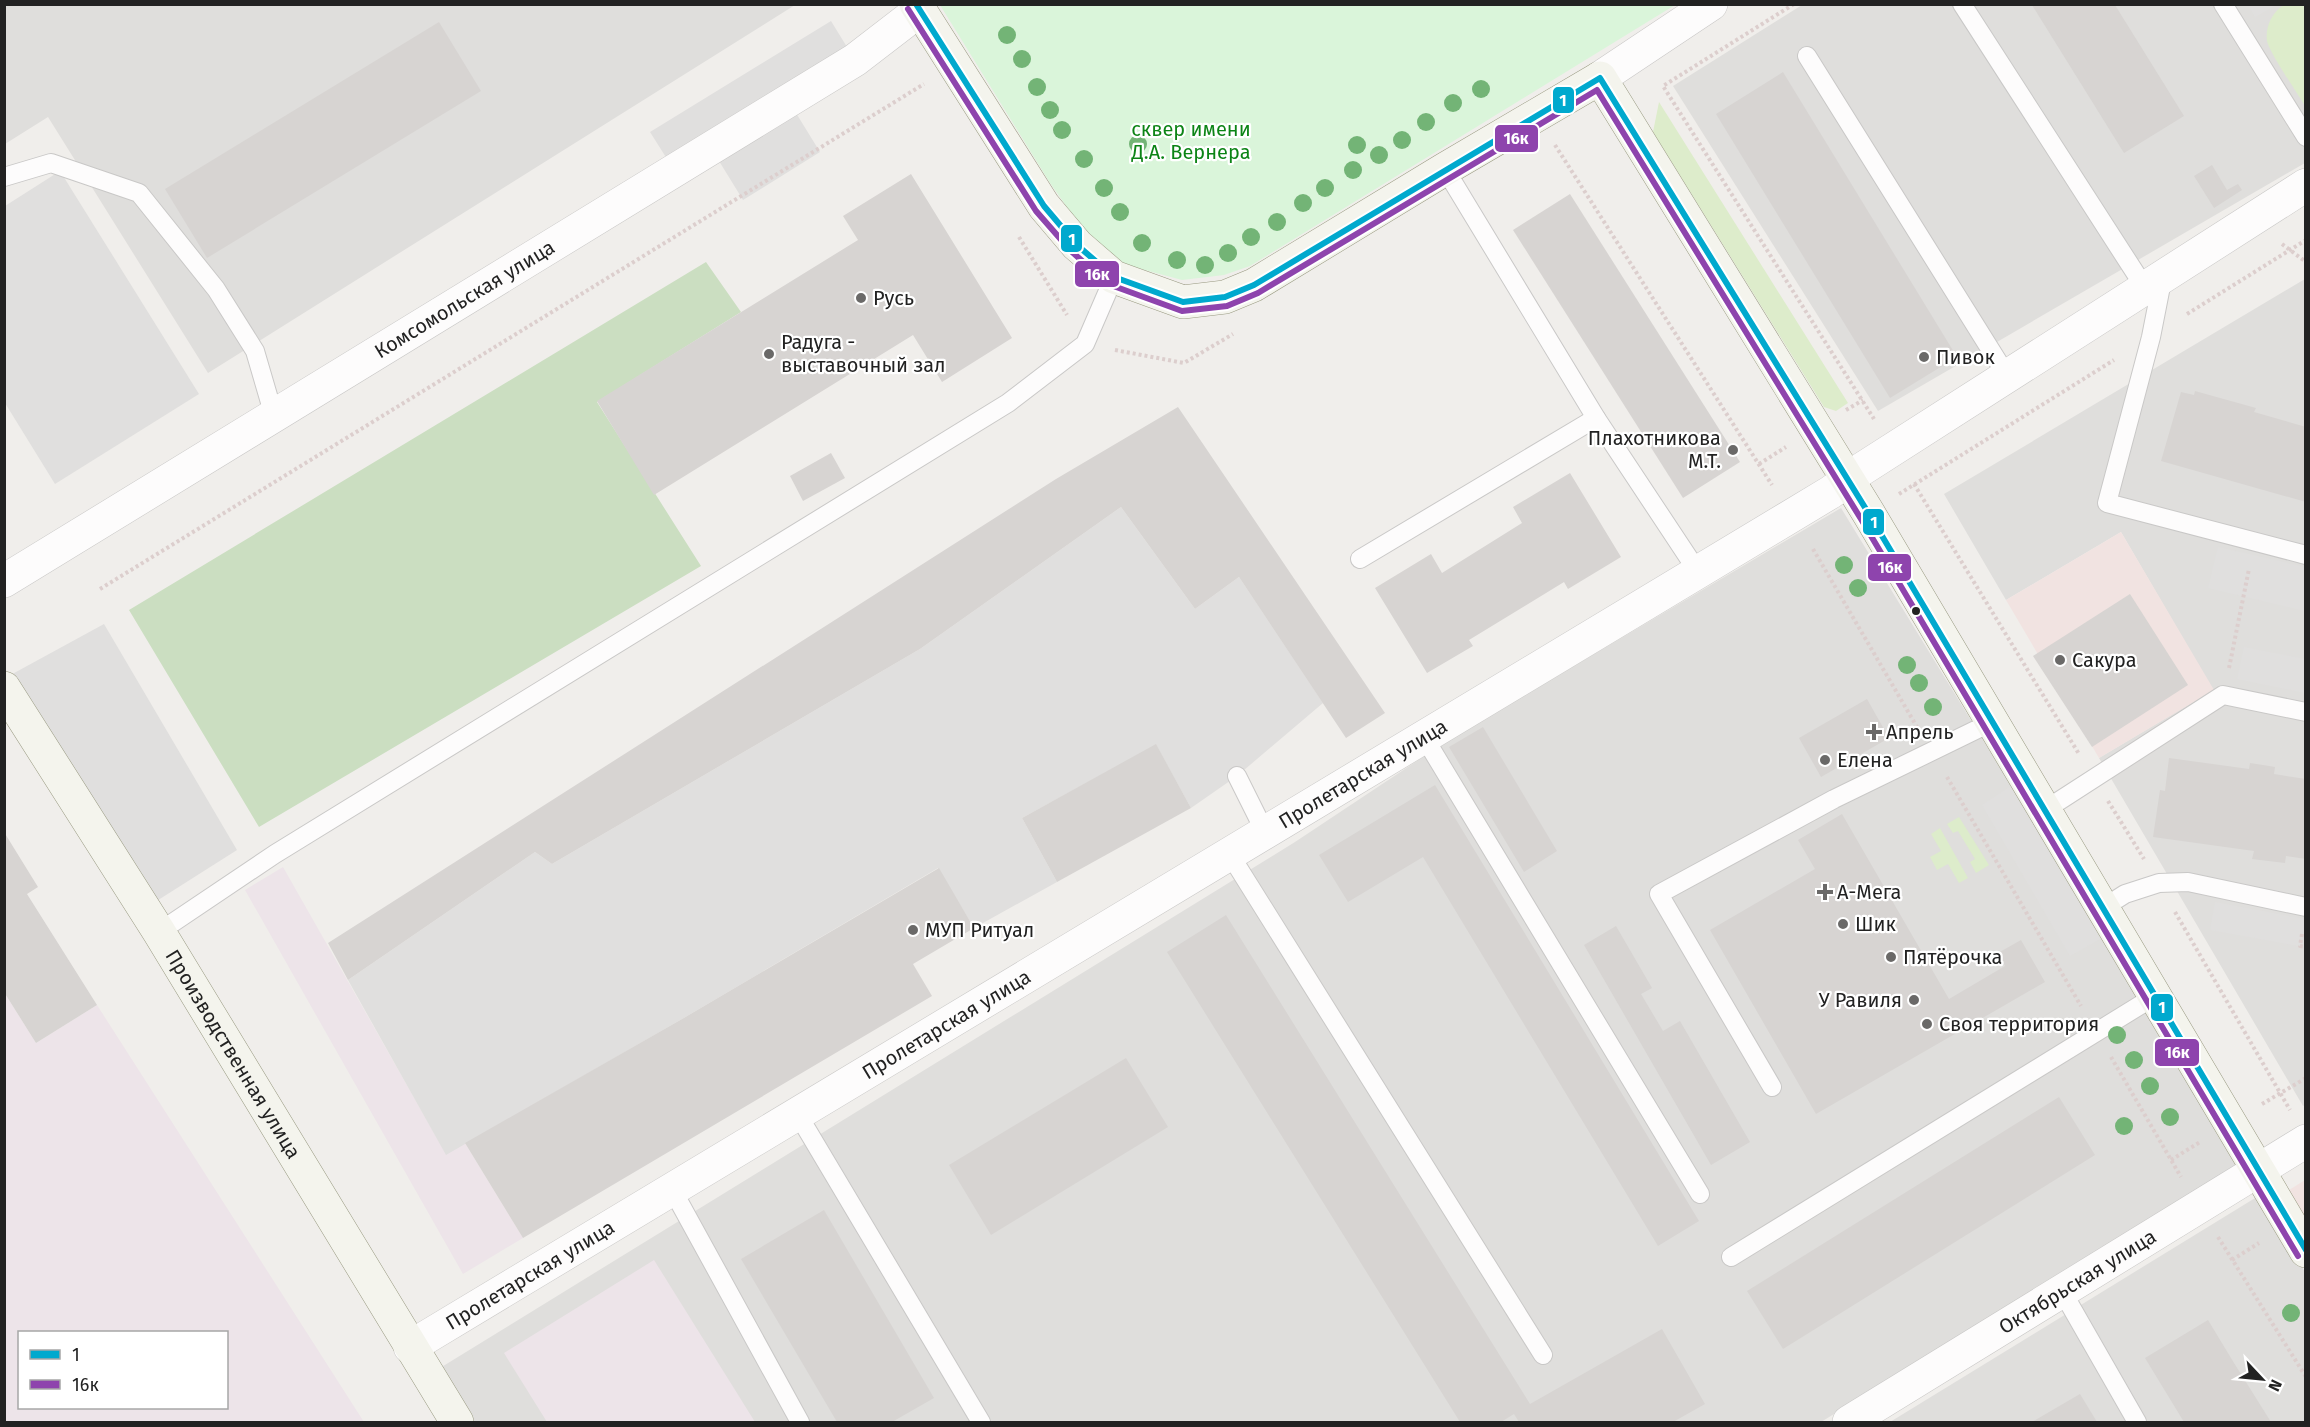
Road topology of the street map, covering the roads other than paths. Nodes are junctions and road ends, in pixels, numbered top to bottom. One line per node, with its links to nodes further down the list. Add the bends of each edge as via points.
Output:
1 (1711, 4): 6 (street)
2 (1962, 4): 12 (lane)
3 (2223, 4): 7 (lane)
4 (918, 7): 11 (street, via 1044,206 1077,245); 14 (street, Комсомольская улица, via 855,60)
5 (1807, 56): 13 (lane)
6 (1600, 78): 8 (street); 16 (street)
7 (2306, 137)
8 (1445, 169): 11 (street, via 1254,285 1225,297 1183,302); 15 (lane)
9 (4, 177): 14 (lane, via 51,163 139,193 216,289 255,351)
10 (2306, 185): 12 (street, Пролетарская улица)
11 (1114, 277): 31 (lane, via 1085,344 1008,403 275,854)
12 (2154, 282): 13 (street, Пролетарская улица); 17 (lane, via 2151,337 2107,503)
13 (2007, 376): 16 (street, Пролетарская улица)
14 (274, 416): 20 (street, Комсомольская улица)
15 (1596, 418): 18 (lane); 19 (lane)
16 (1847, 478): 19 (street, Пролетарская улица, via 1831,492); 23 (street)
17 (2306, 555)
18 (1360, 559)
19 (1698, 572): 24 (street, Пролетарская улица)
20 (4, 581)
21 (4, 688): 31 (street, Производственная улица)
22 (2306, 712): 26 (lane, via 2223,695)
23 (1992, 722): 26 (street); 33 (lane, via 1834,799 1659,894)
24 (1424, 737): 27 (street, Пролетарская улица); 38 (lane)
25 (1237, 776): 27 (lane)
26 (2045, 810): 30 (street)
27 (1265, 832): 28 (street, Пролетарская улица)
28 (1229, 853): 34 (street, Пролетарская улица); 43 (lane)
29 (2306, 907): 30 (lane, via 2188,882 2159,883 2125,894)
30 (2103, 908): 32 (street)
31 (159, 932): 42 (street, Производственная улица)
32 (2155, 996): 36 (street); 40 (lane)
33 (1772, 1087)
34 (797, 1113): 37 (street, Пролетарская улица); 46 (lane)
35 (2306, 1140): 36 (street, Октябрьская улица)
36 (2258, 1170): 39 (street); 41 (street, Октябрьская улица)
37 (672, 1189): 42 (street, Пролетарская улица); 45 (lane)
38 (1700, 1194)
39 (2306, 1251)
40 (1731, 1257)
41 (2062, 1291): 47 (street, Октябрьская улица); 48 (lane)
42 (410, 1347): 44 (street, Производственная улица)
43 (1543, 1355)
44 (457, 1422)
45 (800, 1422)
46 (981, 1422)
47 (1849, 1422)
48 (2137, 1422)

